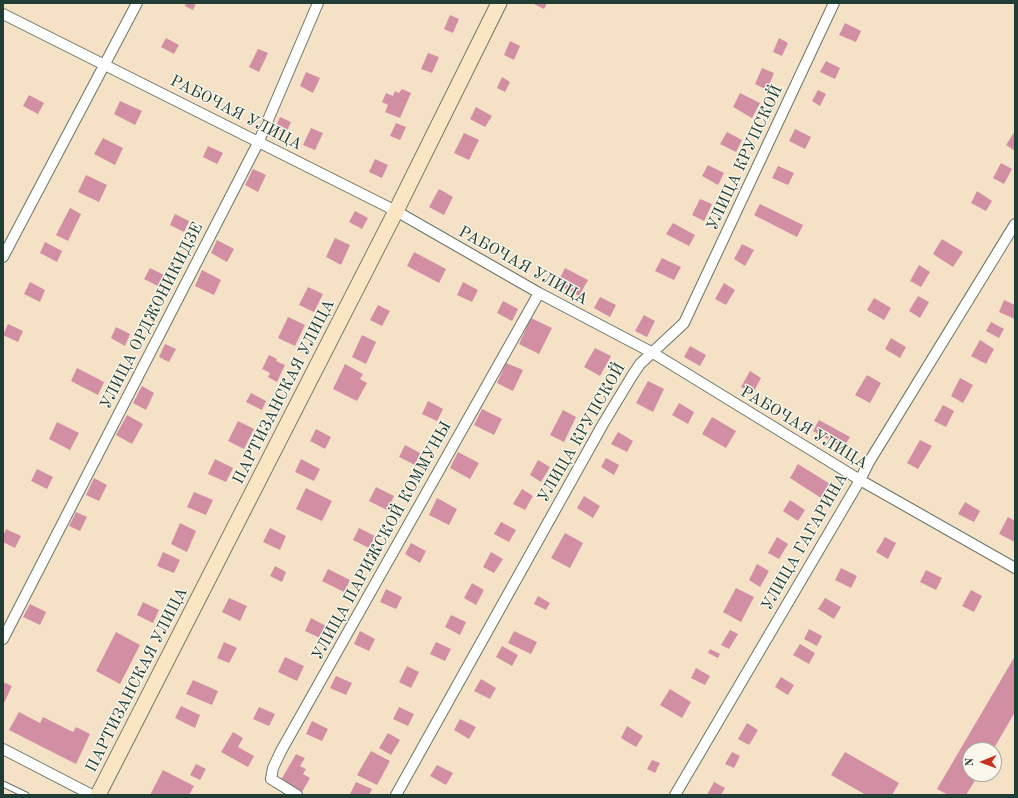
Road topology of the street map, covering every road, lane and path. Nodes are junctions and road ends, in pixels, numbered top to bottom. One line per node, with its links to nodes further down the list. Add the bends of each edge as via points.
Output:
1 (136, 3): 6 (street)
2 (318, 3): 7 (street, УЛИЦА ОРДЖОНИКИДЗЕ)
3 (499, 3): 8 (main road, ПАРТИЗАНСКАЯ УЛИЦА)
4 (834, 3): 12 (street, УЛИЦА КРУПСКОЙ, via 684,324)
5 (3, 14): 6 (street, РАБОЧАЯ УЛИЦА)
6 (105, 64): 7 (street, РАБОЧАЯ УЛИЦА); 10 (street)
7 (259, 141): 8 (street, РАБОЧАЯ УЛИЦА); 15 (street, УЛИЦА ОРДЖОНИКИДЗЕ)
8 (396, 211): 11 (street, РАБОЧАЯ УЛИЦА); 21 (main road, ПАРТИЗАНСКАЯ УЛИЦА)
9 (1015, 224): 13 (street, УЛИЦА ГАГАРИНА)
10 (3, 257)
11 (539, 293): 12 (street, РАБОЧАЯ УЛИЦА); 22 (street, УЛИЦА ПАРИЖСКОЙ КОММУНЫ, via 273,768 271,779)
12 (653, 353): 13 (street, РАБОЧАЯ УЛИЦА); 23 (street, УЛИЦА КРУПСКОЙ, via 640,364 603,424)
13 (860, 480): 14 (street, РАБОЧАЯ УЛИЦА); 24 (street, УЛИЦА ГАГАРИНА)
14 (1015, 568)
15 (3, 639)
16 (3, 748): 20 (street)
17 (3, 784): 18 (lane)
18 (16, 793): 19 (lane)
19 (26, 795)
20 (92, 795)
21 (98, 795)
22 (297, 795)
23 (396, 795)
24 (675, 795)

